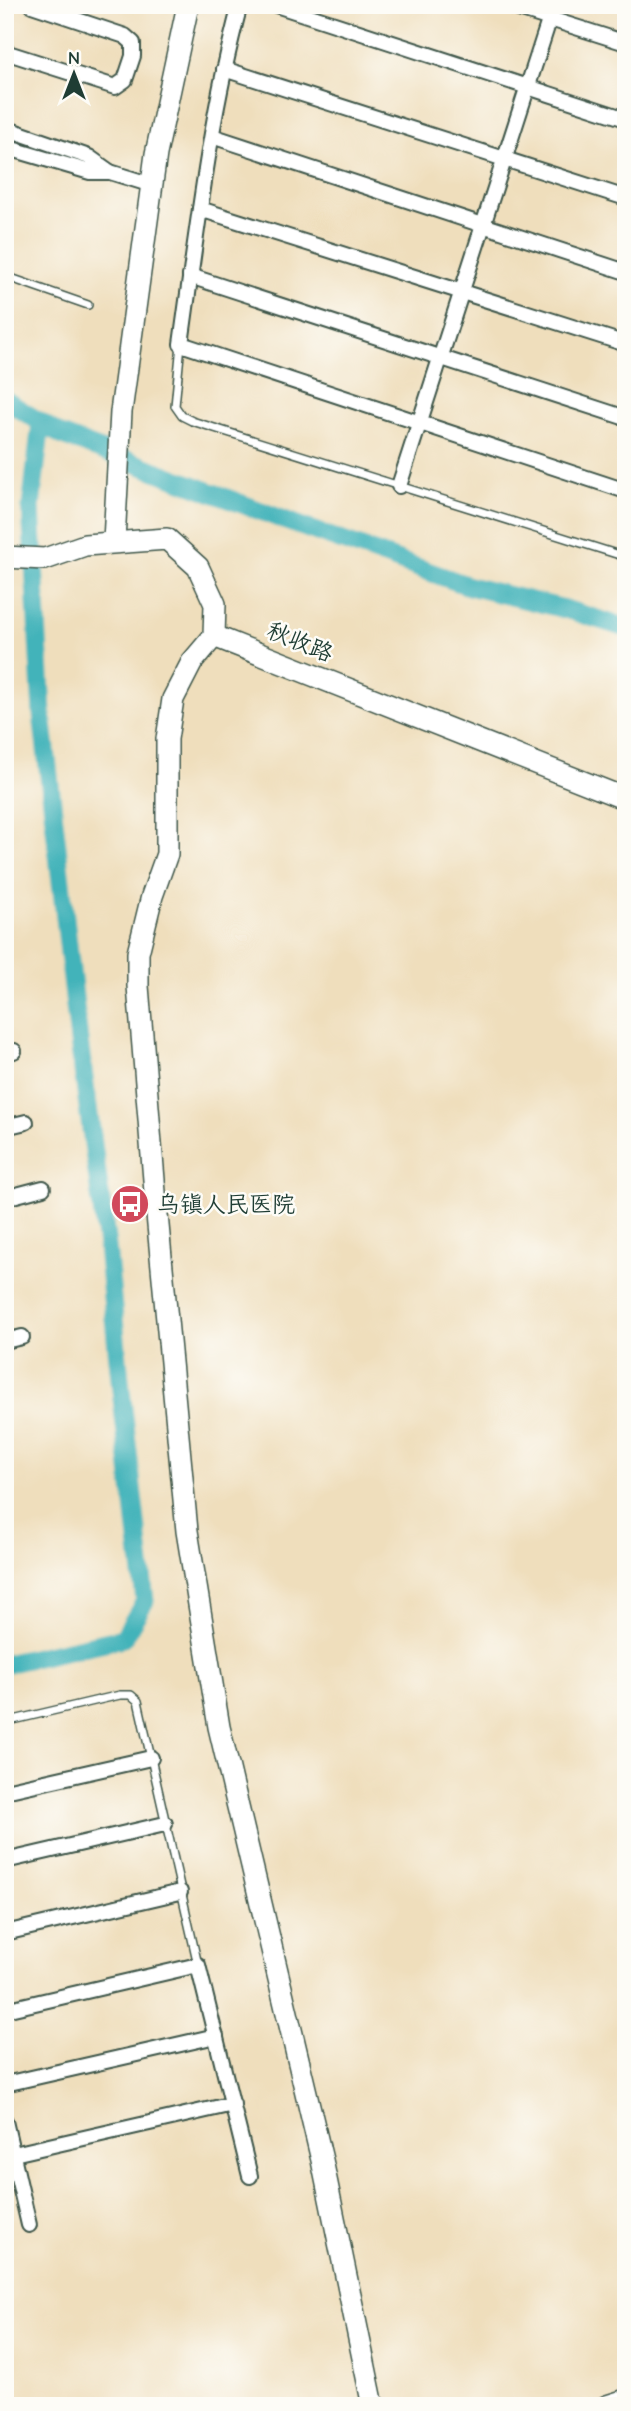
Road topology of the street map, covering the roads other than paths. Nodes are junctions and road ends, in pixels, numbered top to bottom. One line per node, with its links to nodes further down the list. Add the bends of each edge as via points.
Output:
1 (32, 5): 8 (street, via 125,36 133,43 125,80 115,86)
2 (188, 5): 17 (street)
3 (240, 5): 9 (street)
4 (276, 5): 10 (street)
5 (506, 5): 6 (street)
6 (552, 12): 7 (street); 10 (street)
7 (626, 43)
8 (5, 52)
9 (224, 69): 13 (street); 15 (street)
10 (528, 87): 11 (street); 15 (street)
11 (626, 119)
12 (5, 128): 16 (street, via 89,157)
13 (212, 136): 19 (street); 20 (street)
14 (5, 147): 16 (street, via 90,172)
15 (505, 159): 18 (street); 20 (street)
16 (110, 172): 17 (street)
17 (152, 185): 33 (street, via 121,412)
18 (626, 198)
19 (200, 209): 23 (street); 24 (street)
20 (483, 225): 21 (street); 24 (street)
21 (626, 272)
22 (5, 276): 25 (lane)
23 (190, 276): 26 (street); 28 (street)
24 (462, 292): 27 (street); 28 (street)
25 (88, 305)
26 (181, 344): 30 (street); 31 (lane, via 175,406 182,416)
27 (626, 344)
28 (441, 358): 29 (street); 30 (street)
29 (626, 418)
30 (420, 423): 31 (street); 32 (street)
31 (399, 486): 35 (lane)
32 (626, 491)
33 (114, 541): 34 (street, via 44,559); 36 (street, via 167,538 198,568 215,604)
34 (5, 557)
35 (626, 557)
36 (214, 636): 37 (street, 秋收路); 61 (street, via 192,662 173,699 167,739 167,854 138,953 156,1204 187,1531 219,1727 321,2160)
37 (626, 799)
38 (26, 1122): 39 (street)
39 (5, 1127)
40 (43, 1188): 41 (street)
41 (5, 1198)
42 (22, 1337): 43 (street)
43 (5, 1341)
44 (5, 1722): 45 (lane, via 131,1695 138,1701)
45 (151, 1758): 46 (street); 47 (lane)
46 (5, 1791)
47 (165, 1824): 48 (street); 49 (lane)
48 (5, 1861)
49 (180, 1892): 50 (street); 51 (lane)
50 (5, 1933)
51 (198, 1965): 52 (street); 53 (street)
52 (5, 2010)
53 (216, 2036): 54 (street); 55 (street)
54 (5, 2084)
55 (233, 2104): 57 (street); 58 (street)
56 (5, 2121): 57 (street)
57 (9, 2155): 59 (street)
58 (250, 2176)
59 (29, 2225)
60 (626, 2400): 62 (street)
61 (373, 2406)
62 (607, 2406)

